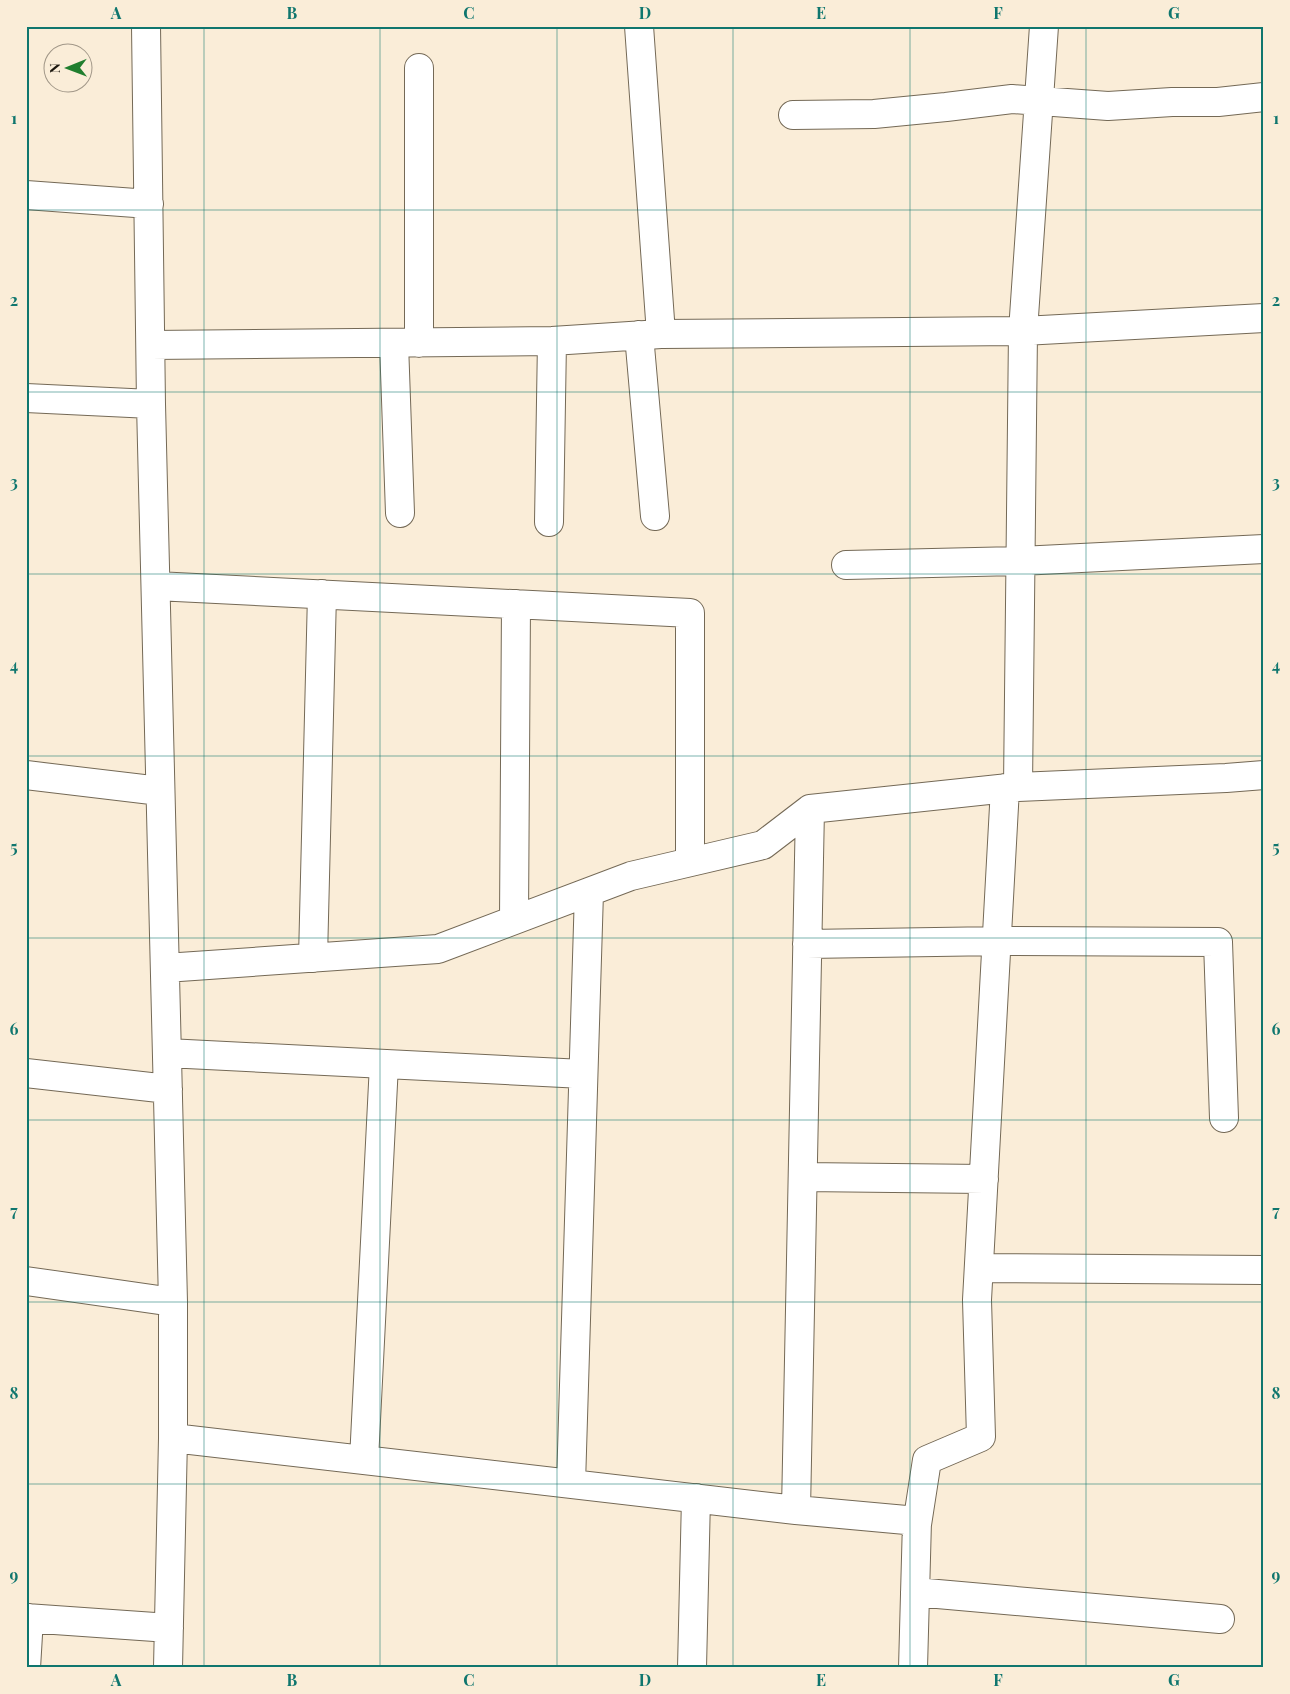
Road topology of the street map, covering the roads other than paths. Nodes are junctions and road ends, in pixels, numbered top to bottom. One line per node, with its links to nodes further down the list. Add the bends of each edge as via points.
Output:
1 (146, 26): 9 (street)
2 (639, 26): 12 (street)
3 (1044, 26): 6 (street)
4 (420, 68): 14 (street)
5 (1264, 97): 6 (street, via 1108,106)
6 (1039, 101): 7 (street, via 1012,99 874,114); 11 (street)
7 (793, 115)
8 (26, 196): 9 (street)
9 (149, 204): 15 (street)
10 (1264, 318): 11 (street)
11 (1023, 331): 12 (street); 22 (street)
12 (650, 335): 13 (street); 19 (street)
13 (552, 341): 14 (street); 20 (street)
14 (407, 343): 15 (street); 18 (street)
15 (151, 345): 17 (street)
16 (26, 398): 17 (street)
17 (151, 404): 24 (street)
18 (400, 513)
19 (655, 516)
20 (549, 522)
21 (1264, 549): 22 (street)
22 (1020, 561): 23 (street); 29 (street)
23 (846, 565)
24 (156, 586): 25 (street); 30 (street)
25 (322, 594): 26 (street); 37 (street)
26 (516, 604): 32 (street, via 690,613); 34 (street)
27 (1264, 775): 29 (street)
28 (26, 776): 30 (street)
29 (1012, 787): 31 (street); 35 (street)
30 (160, 791): 38 (street)
31 (810, 809): 32 (street, via 763,845); 36 (street)
32 (690, 862): 33 (street, via 631,876)
33 (589, 892): 34 (street); 42 (street)
34 (514, 920): 37 (street, via 438,949)
35 (997, 941): 36 (street); 44 (street, via 1218,942); 46 (street)
36 (807, 944): 45 (street)
37 (313, 958): 38 (street)
38 (165, 968): 39 (street)
39 (167, 1053): 40 (street); 43 (street)
40 (384, 1064): 42 (street); 52 (street)
41 (26, 1073): 43 (street)
42 (584, 1074): 53 (street)
43 (168, 1089): 50 (street)
44 (1224, 1118)
45 (802, 1178): 46 (street); 55 (street)
46 (984, 1179): 47 (street)
47 (979, 1268): 48 (street); 56 (street, via 981,1437 928,1460)
48 (1264, 1270)
49 (26, 1281): 50 (street)
50 (173, 1302): 51 (street)
51 (173, 1438): 52 (street); 60 (street)
52 (364, 1460): 53 (street)
53 (571, 1484): 54 (street)
54 (696, 1498): 55 (street); 63 (street)
55 (796, 1510): 56 (street, via 917,1521)
56 (916, 1531): 57 (street)
57 (915, 1592): 59 (street); 64 (street)
58 (28, 1618): 60 (street); 61 (street)
59 (1220, 1618)
60 (169, 1628): 62 (street)
61 (26, 1668)
62 (168, 1668)
63 (692, 1668)
64 (913, 1668)

